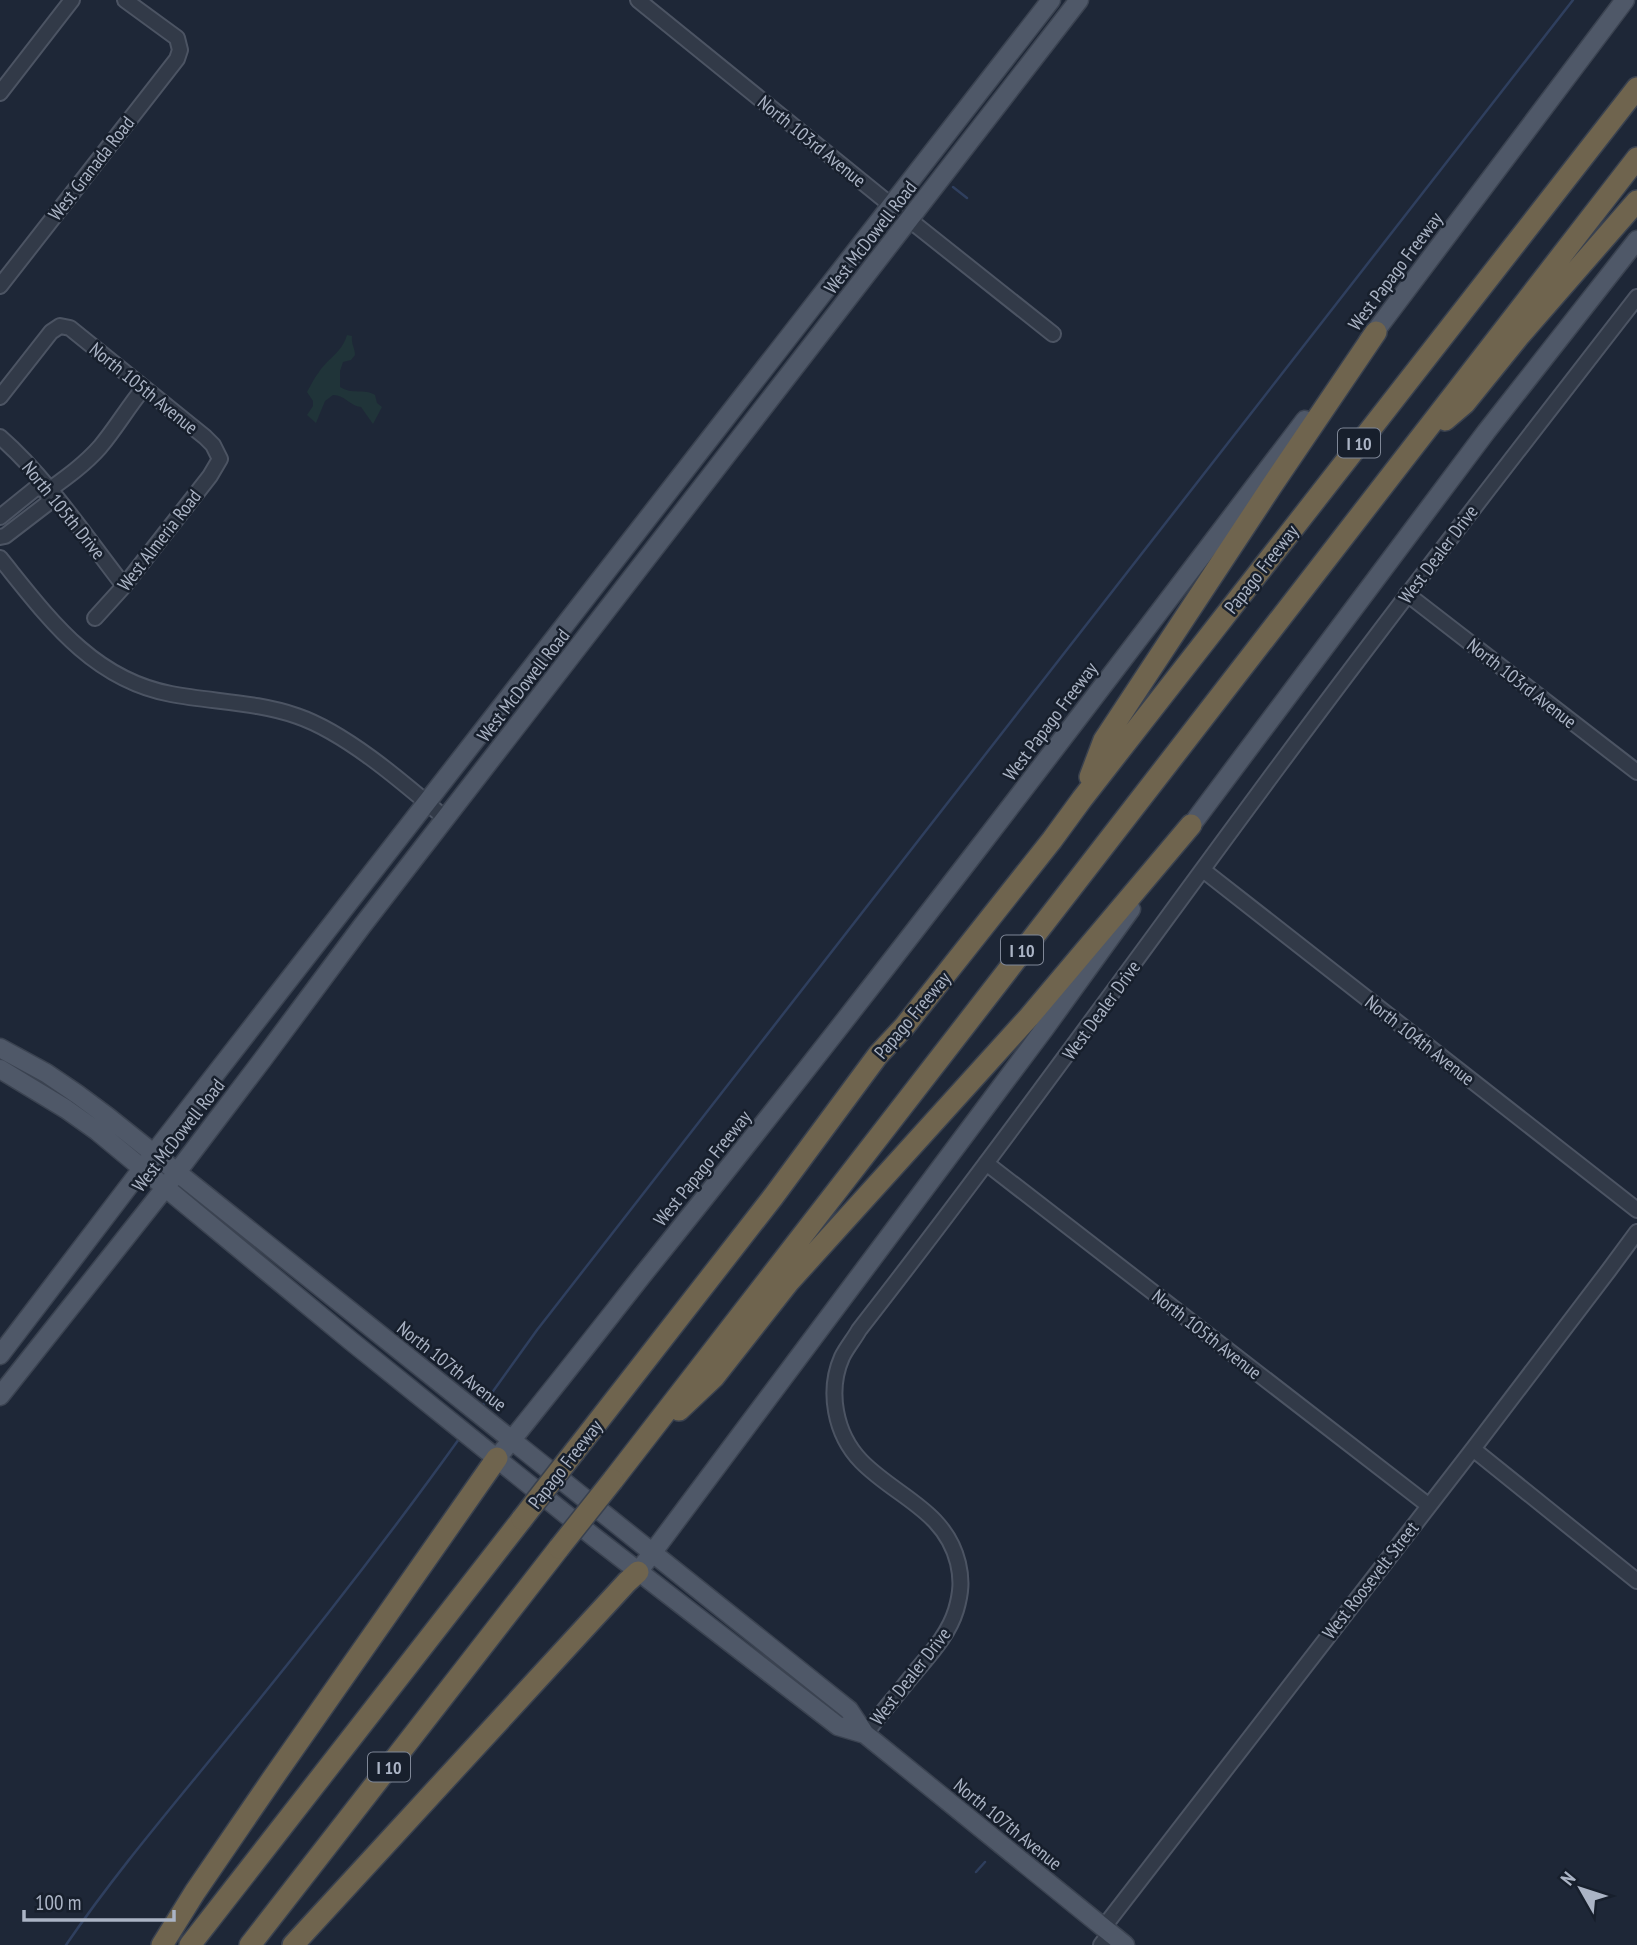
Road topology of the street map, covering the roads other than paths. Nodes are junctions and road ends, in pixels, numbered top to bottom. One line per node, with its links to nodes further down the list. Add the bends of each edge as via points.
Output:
1 (72, 0): 10 (street)
2 (125, 0): 19 (street, West Granada Road, via 177,38 177,59)
3 (638, 0): 16 (street, North 103rd Avenue)
4 (1051, 0): 8 (main road, West McDowell Road)
5 (1064, 0): 9 (main road, via 1040,31)
6 (1079, 0): 9 (main road, West McDowell Road)
7 (1625, 0): 21 (main road, West Papago Freeway)
8 (1021, 39): 13 (main road, via 1021,57 990,97); 16 (main road, West McDowell Road)
9 (1040, 50): 13 (main road, West McDowell Road)
10 (6, 74): 12 (street)
11 (1637, 88): 38 (highway, Papago Freeway / I 10)
12 (0, 93)
13 (974, 136): 17 (main road, West McDowell Road)
14 (1637, 158): 26 (highway, I 10)
15 (1637, 201): 26 (highway, via 1465,403)
16 (892, 206): 17 (street, North 103rd Avenue); 39 (main road, West McDowell Road)
17 (909, 220): 22 (street, North 103rd Avenue); 40 (main road, West McDowell Road)
18 (1637, 240): 41 (main road, via 1494,421)
19 (0, 286)
20 (1635, 304): 35 (street, West Dealer Drive)
21 (1376, 332): 38 (highway, via 1104,740); 58 (main road, West Papago Freeway, via 813,1061)
22 (1053, 334)
23 (143, 388): 24 (street, North 105th Avenue, via 70,328 60,326); 27 (street, North 105th Avenue, via 205,437); 28 (street, via 101,446)
24 (0, 397)
25 (0, 437): 28 (street, North 105th Drive)
26 (1411, 448): 60 (highway, I 10)
27 (220, 459): 34 (street, West Almeria Road)
28 (49, 490): 29 (street, via 36,488); 31 (street, via 48,503); 34 (street, North 105th Drive)
29 (16, 504): 30 (street); 31 (street)
30 (0, 517)
31 (27, 519): 32 (street)
32 (0, 537)
33 (0, 558): 39 (street, via 64,634 124,679 169,694 298,716 366,754)
34 (124, 586): 36 (street, West Almeria Road)
35 (1407, 594): 37 (street, North 103rd Avenue); 42 (street, West Dealer Drive)
36 (95, 618)
37 (1637, 772)
38 (1082, 799): 69 (highway, Papago Freeway / I 10, bridge, via 878,1055)
39 (427, 803): 40 (street); 45 (main road, West McDowell Road)
40 (446, 819): 48 (main road, West McDowell Road)
41 (1191, 825): 60 (highway, via 1029,1017 788,1283 714,1377); 63 (main road)
42 (1203, 870): 46 (street, West Dealer Drive); 50 (street, North 104th Avenue)
43 (0, 1048): 45 (main road, North 107th Avenue, via 78,1094)
44 (0, 1069): 47 (main road, North 107th Avenue, via 66,1109)
45 (154, 1153): 47 (main road, West McDowell Road); 48 (main road, North 107th Avenue)
46 (986, 1163): 62 (street, North 105th Avenue); 66 (street, West Dealer Drive, via 859,1330 844,1353 836,1378 835,1408 843,1436 860,1461 944,1531 954,1546 962,1581 944,1636)
47 (141, 1169): 49 (main road, North 107th Avenue); 55 (main road, West McDowell Road)
48 (177, 1171): 49 (main road, West McDowell Road); 53 (main road, North 107th Avenue)
49 (165, 1188): 52 (main road, North 107th Avenue); 57 (main road, West McDowell Road)
50 (1637, 1210)
51 (1637, 1231): 59 (street, West Roosevelt Street)
52 (261, 1265): 53 (main road, via 280,1271 316,1297); 54 (main road, North 107th Avenue)
53 (329, 1294): 56 (main road, North 107th Avenue)
54 (317, 1312): 56 (main road, via 330,1312 407,1367); 61 (main road, North 107th Avenue)
55 (0, 1355)
56 (417, 1366): 58 (main road, North 107th Avenue)
57 (0, 1396)
58 (512, 1439): 61 (main road, West Papago Freeway); 63 (main road, North 107th Avenue)
59 (1473, 1449): 62 (street, West Roosevelt Street); 65 (street)
60 (633, 1452): 70 (highway, I 10, bridge)
61 (496, 1458): 64 (main road, North 107th Avenue); 68 (highway)
62 (1428, 1505): 67 (street, West Roosevelt Street)
63 (654, 1553): 64 (main road); 66 (main road, North 107th Avenue, via 849,1710)
64 (638, 1572): 66 (main road, North 107th Avenue, via 838,1727); 71 (highway)
65 (1637, 1581)
66 (865, 1734): 67 (main road, North 107th Avenue)
67 (1105, 1935): 72 (main road, North 107th Avenue)
68 (162, 1945)
69 (190, 1945)
70 (250, 1945)
71 (293, 1945)
72 (1125, 1945)

